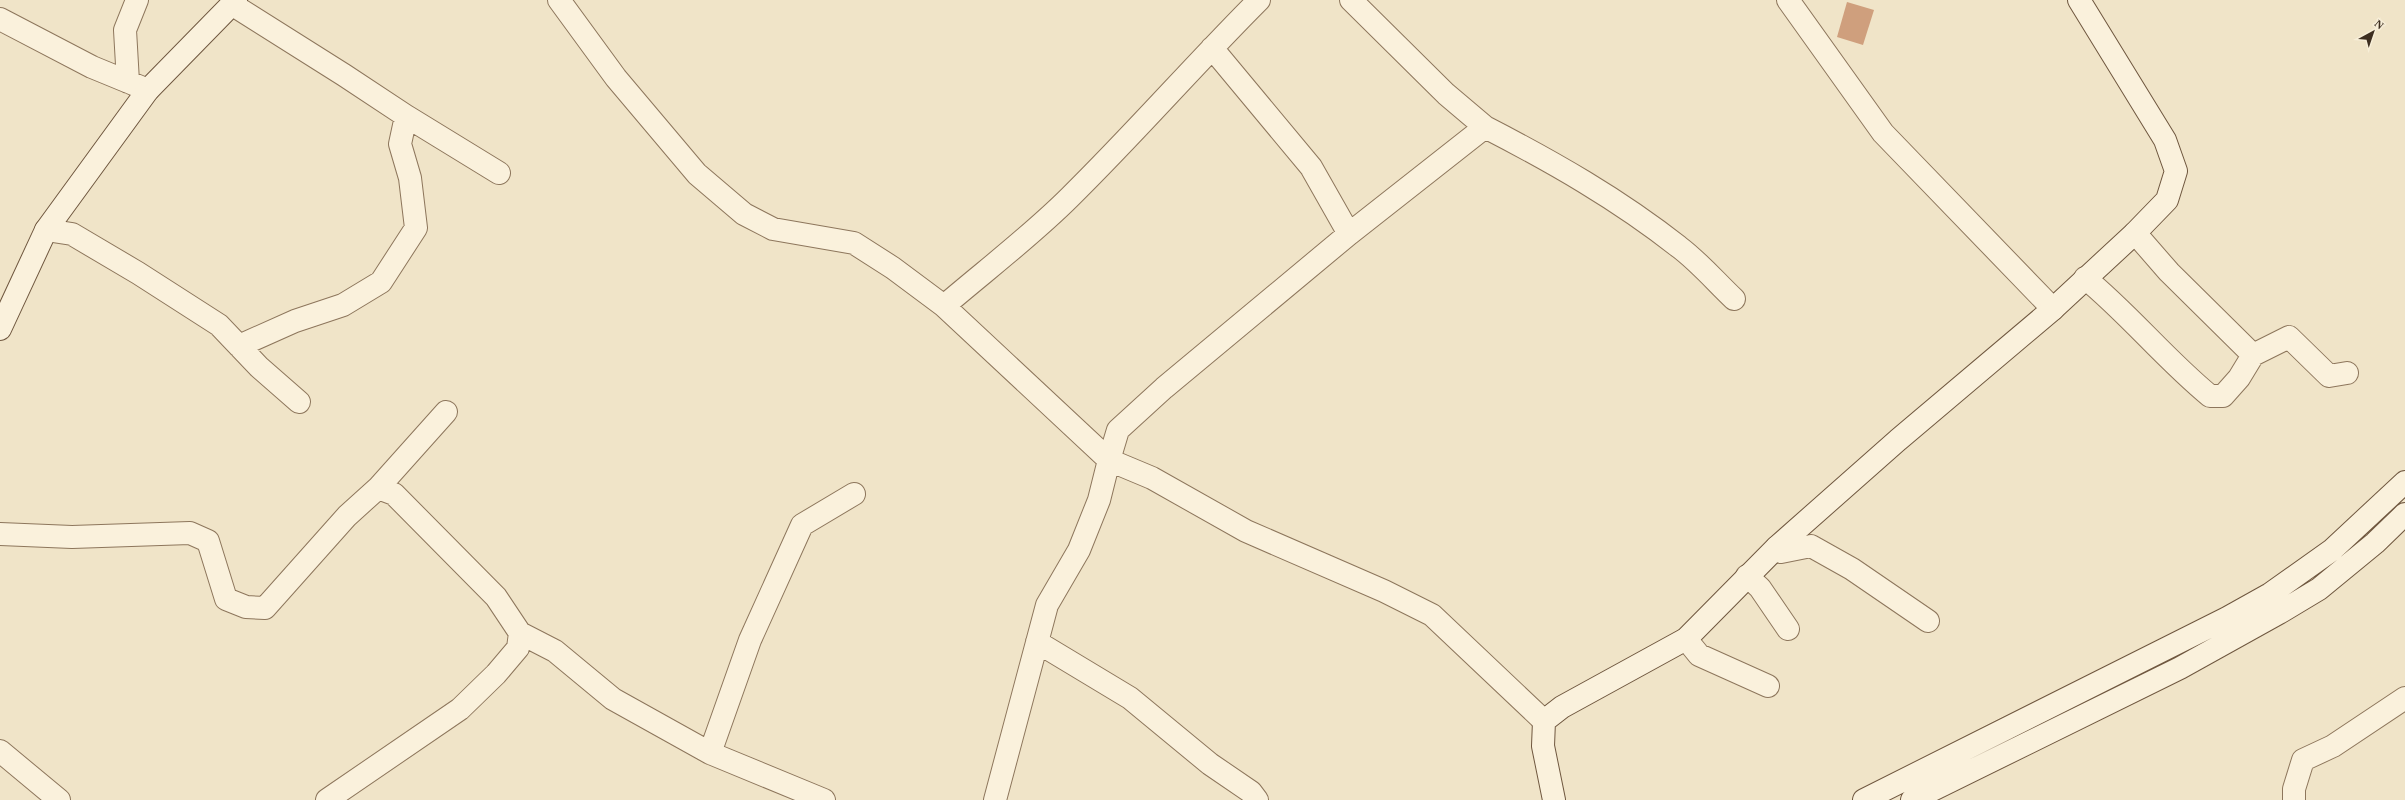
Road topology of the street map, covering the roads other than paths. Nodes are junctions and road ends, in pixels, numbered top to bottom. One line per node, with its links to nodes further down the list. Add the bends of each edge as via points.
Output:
1 (137, 0): 10 (street, via 125,30)
2 (559, 0): 20 (street, via 616,78 697,174 744,214 773,229 854,243)
3 (1260, 0): 9 (street)
4 (1351, 0): 13 (street, via 1446,94)
5 (1788, 0): 21 (street, via 1883,133)
6 (2079, 0): 17 (street, via 2165,140 2176,171 2167,200)
7 (234, 3): 11 (street); 12 (street)
8 (0, 18): 10 (street, via 92,67)
9 (1212, 48): 16 (street, via 1311,167); 20 (street, via 1068,199)
10 (128, 82): 11 (street)
11 (148, 90): 15 (street)
12 (406, 116): 14 (street); 23 (street, via 400,144 410,178 416,228 382,282 343,305 295,321)
13 (1485, 127): 16 (street); 19 (street, via 1559,165 1613,199 1680,248)
14 (499, 173)
15 (46, 230): 22 (street); 23 (street, via 72,234 138,273 219,325)
16 (1349, 234): 28 (street, via 1164,388 1118,430)
17 (2135, 234): 18 (street); 24 (street, via 2169,272)
18 (2085, 278): 21 (street); 24 (street, via 2107,296 2190,380 2210,396 2223,396 2239,378)
19 (1734, 300)
20 (944, 306): 28 (street)
21 (2052, 309): 34 (street)
22 (0, 329)
23 (239, 346): 26 (street)
24 (2253, 354): 25 (street, via 2289,337 2329,376)
25 (2348, 373)
26 (299, 402)
27 (446, 412): 30 (street)
28 (1109, 460): 40 (street, via 1097,507 1079,550 1048,604); 43 (street, via 1152,478 1246,532 1384,591 1432,616)
29 (2405, 482): 52 (street, via 2332,550 2270,594)
30 (378, 488): 33 (street, via 347,516 265,608 246,607 226,599 208,541 190,533 72,537); 38 (street, via 394,494 496,597)
31 (854, 494): 45 (street, via 802,525 750,640)
32 (2405, 514): 53 (street, via 2376,543 2319,589 2279,613 2180,668)
33 (0, 534)
34 (1777, 547): 35 (street); 36 (street, via 1781,552 1811,546 1852,569)
35 (1747, 576): 37 (street, via 1760,588); 39 (street)
36 (1928, 621)
37 (1788, 629)
38 (520, 633): 45 (street, via 555,651 613,699); 47 (street, via 518,648 460,709)
39 (1686, 639): 41 (street, via 1699,655); 43 (street, via 1562,707)
40 (1036, 642): 49 (street); 50 (street, via 1130,698 1210,764 1252,792)
41 (1768, 686)
42 (2405, 698): 54 (street, via 2333,746 2303,760 2294,789)
43 (1544, 721): 51 (street, via 1543,746)
44 (0, 751): 46 (street)
45 (710, 753): 48 (street)
46 (59, 800)
47 (327, 800)
48 (824, 800)
49 (995, 800)
50 (1257, 800)
51 (1554, 800)
52 (1864, 800)
53 (1912, 800)
54 (2294, 800)

